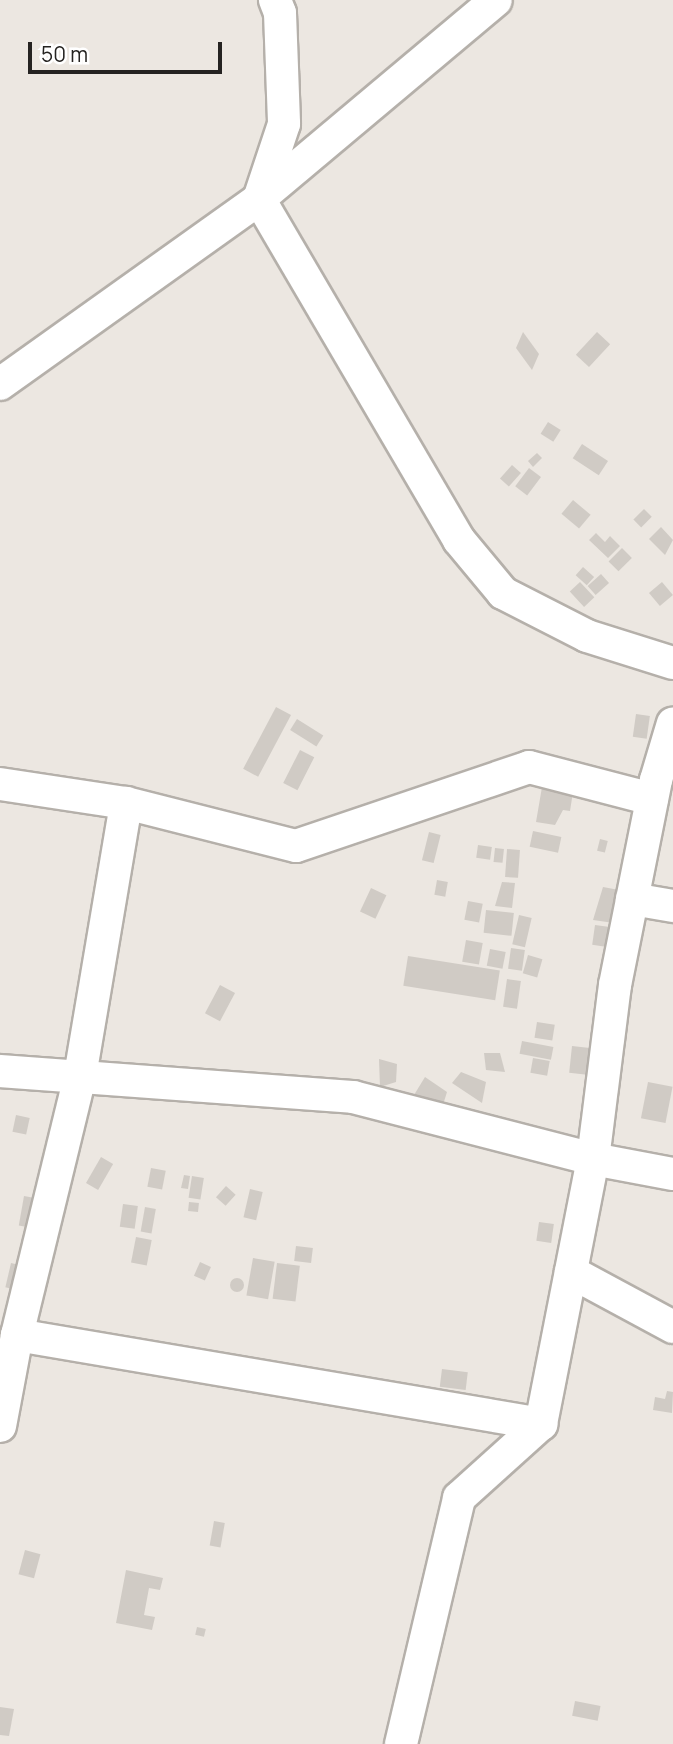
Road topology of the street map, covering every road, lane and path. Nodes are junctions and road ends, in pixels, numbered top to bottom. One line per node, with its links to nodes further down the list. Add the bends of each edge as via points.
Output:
1 (275, 0): 3 (street, via 280,13 285,124)
2 (496, 0): 3 (street)
3 (259, 200): 4 (street); 5 (street, via 459,540 503,593 587,636)
4 (0, 384)
5 (673, 663)
6 (673, 723): 8 (street)
7 (0, 784): 9 (street)
8 (652, 799): 9 (street, via 528,768 296,846); 10 (street)
9 (126, 803): 13 (street)
10 (632, 900): 11 (street); 14 (street, via 615,985)
11 (673, 906)
12 (0, 1071): 13 (street)
13 (80, 1076): 14 (street, via 354,1097); 18 (street)
14 (593, 1159): 15 (street); 16 (street)
15 (673, 1174)
16 (571, 1272): 17 (street); 19 (street)
17 (673, 1327)
18 (17, 1335): 19 (street); 20 (street)
19 (541, 1424): 21 (street, via 459,1498)
20 (0, 1426)
21 (401, 1744)

